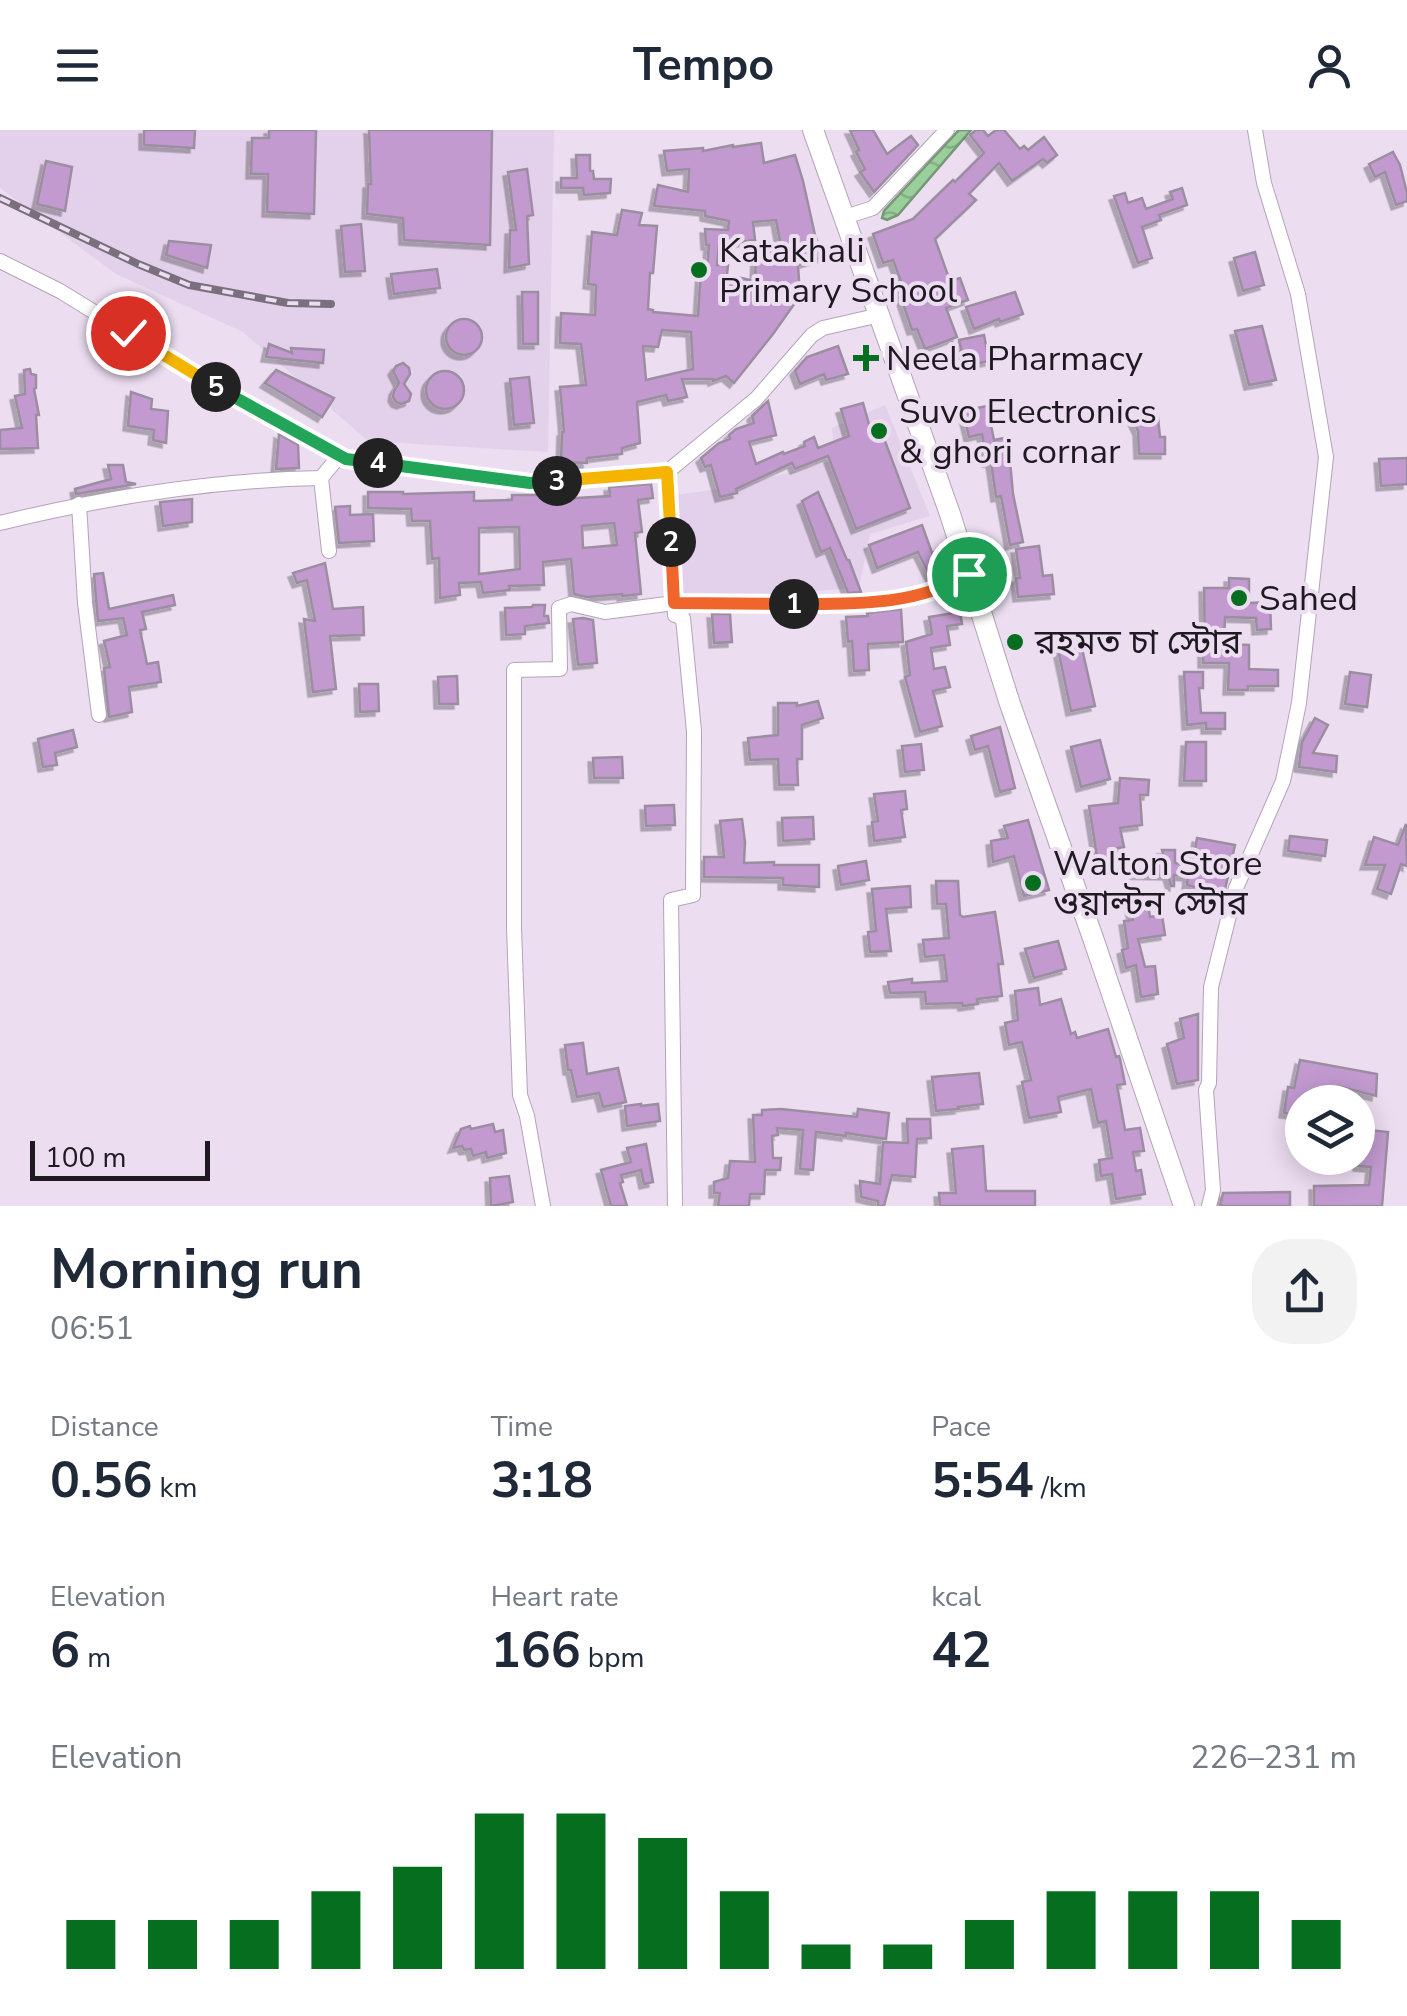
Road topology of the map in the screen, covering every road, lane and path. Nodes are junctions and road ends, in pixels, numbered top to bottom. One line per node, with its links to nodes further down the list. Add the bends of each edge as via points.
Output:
1 (813, 130): 4 (highway)
2 (947, 130): 4 (street, via 873,208)
3 (1255, 130): 19 (street, via 1298,294 1326,457 1300,703 1283,781 1236,888 1211,987)
4 (845, 217): 6 (highway)
5 (0, 261): 7 (street)
6 (880, 315): 8 (street, via 812,335 756,399); 13 (highway)
7 (340, 455): 8 (street, via 530,483); 9 (street)
8 (667, 472): 14 (street)
9 (321, 478): 10 (street, via 180,487); 12 (street)
10 (78, 504): 11 (street); 15 (street)
11 (0, 524)
12 (329, 551)
13 (969, 574): 14 (street, via 906,598 854,604); 18 (highway)
14 (674, 603): 16 (street, via 605,612 560,608 560,669 514,670 520,1096); 17 (street, via 675,615 683,618 694,732 693,894 670,900)
15 (99, 715)
16 (542, 1206)
17 (675, 1206)
18 (1184, 1206)
19 (1209, 1206)

